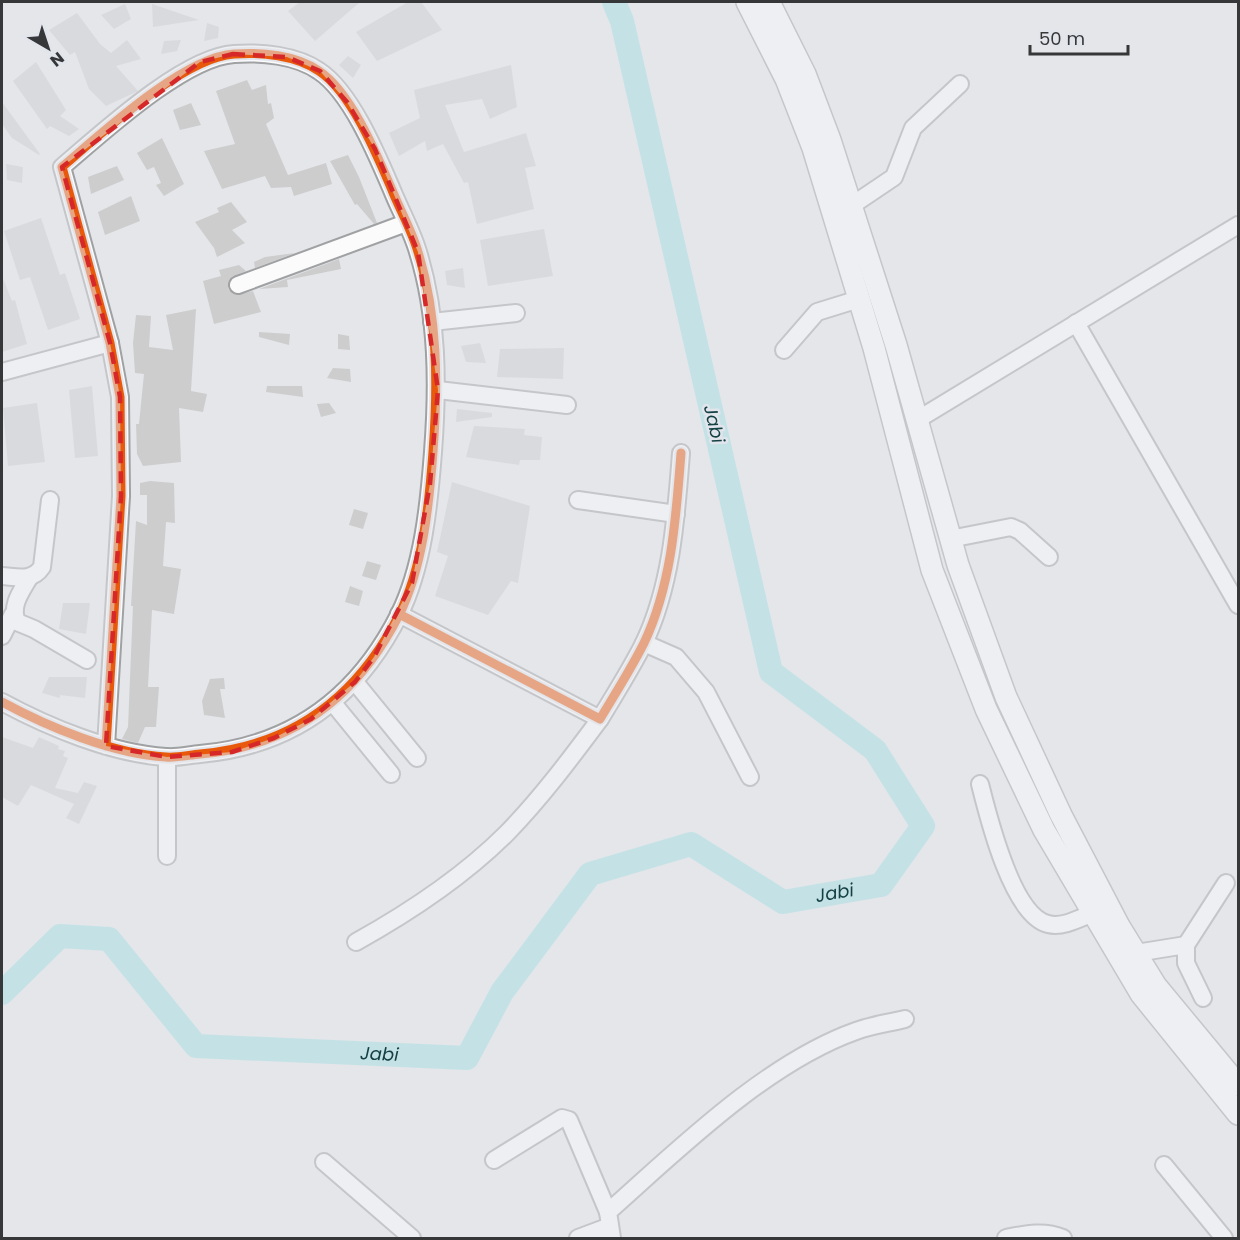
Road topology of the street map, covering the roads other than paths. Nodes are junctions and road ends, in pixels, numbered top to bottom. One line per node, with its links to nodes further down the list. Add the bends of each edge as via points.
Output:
1 (747, 2): 8 (main road, via 786,79 813,148)
2 (775, 5): 4 (main road, via 805,74)
3 (960, 84): 4 (street, via 913,128 894,177)
4 (851, 206): 17 (main road)
5 (406, 223): 7 (street); 10 (street, via 418,252); 12 (street, via 375,149 347,102 320,71 287,57 233,54 200,62 111,125 62,166)
6 (1239, 225): 11 (street)
7 (238, 285)
8 (859, 299): 13 (street, via 817,312); 44 (main road, via 932,570 986,709 1044,830)
9 (516, 313): 10 (street)
10 (432, 322): 15 (street)
11 (1077, 323): 17 (street); 26 (street)
12 (110, 343): 14 (street); 36 (street, via 120,397 121,496)
13 (784, 351)
14 (2, 372)
15 (438, 390): 16 (street); 28 (street, via 423,534 412,583)
16 (567, 405)
17 (917, 420): 22 (main road)
18 (681, 453): 21 (street)
19 (50, 500): 25 (street, via 42,567)
20 (578, 500): 21 (street)
21 (676, 514): 30 (street, via 663,591)
22 (950, 538): 23 (street, via 1011,527); 47 (main road, via 1006,697)
23 (1049, 557)
24 (2, 576): 25 (street)
25 (29, 578): 27 (street, via 18,595)
26 (1239, 604)
27 (13, 614): 29 (street); 31 (street, via 17,622)
28 (399, 614): 32 (street); 35 (street)
29 (2, 636)
30 (644, 643): 35 (street); 40 (street, via 676,657 706,692)
31 (87, 660)
32 (355, 682): 34 (street); 38 (street)
33 (2, 702): 36 (street)
34 (333, 703): 37 (street, via 274,738 232,752); 39 (street)
35 (600, 719): 45 (street, via 506,834 456,878)
36 (106, 746): 37 (street)
37 (167, 757): 42 (street)
38 (417, 758)
39 (391, 774)
40 (750, 777)
41 (980, 784): 44 (street, via 1004,866 1034,916 1048,924 1062,924)
42 (167, 856)
43 (1226, 883): 46 (street)
44 (1093, 913): 47 (main road)
45 (356, 942)
46 (1186, 945): 47 (street); 48 (street, via 1186,963)
47 (1129, 953): 50 (main road); 51 (main road, via 1141,994)
48 (1203, 998)
49 (906, 1020): 55 (street, via 856,1031 802,1057 721,1113)
50 (1239, 1085)
51 (1239, 1114)
52 (494, 1160): 55 (street, via 562,1118 569,1120)
53 (324, 1162): 56 (street)
54 (1164, 1165): 60 (street)
55 (610, 1225): 57 (street)
56 (412, 1239)
57 (578, 1239)
58 (1006, 1239): 59 (street, via 1034,1233)
59 (1063, 1239)
60 (1224, 1239)

